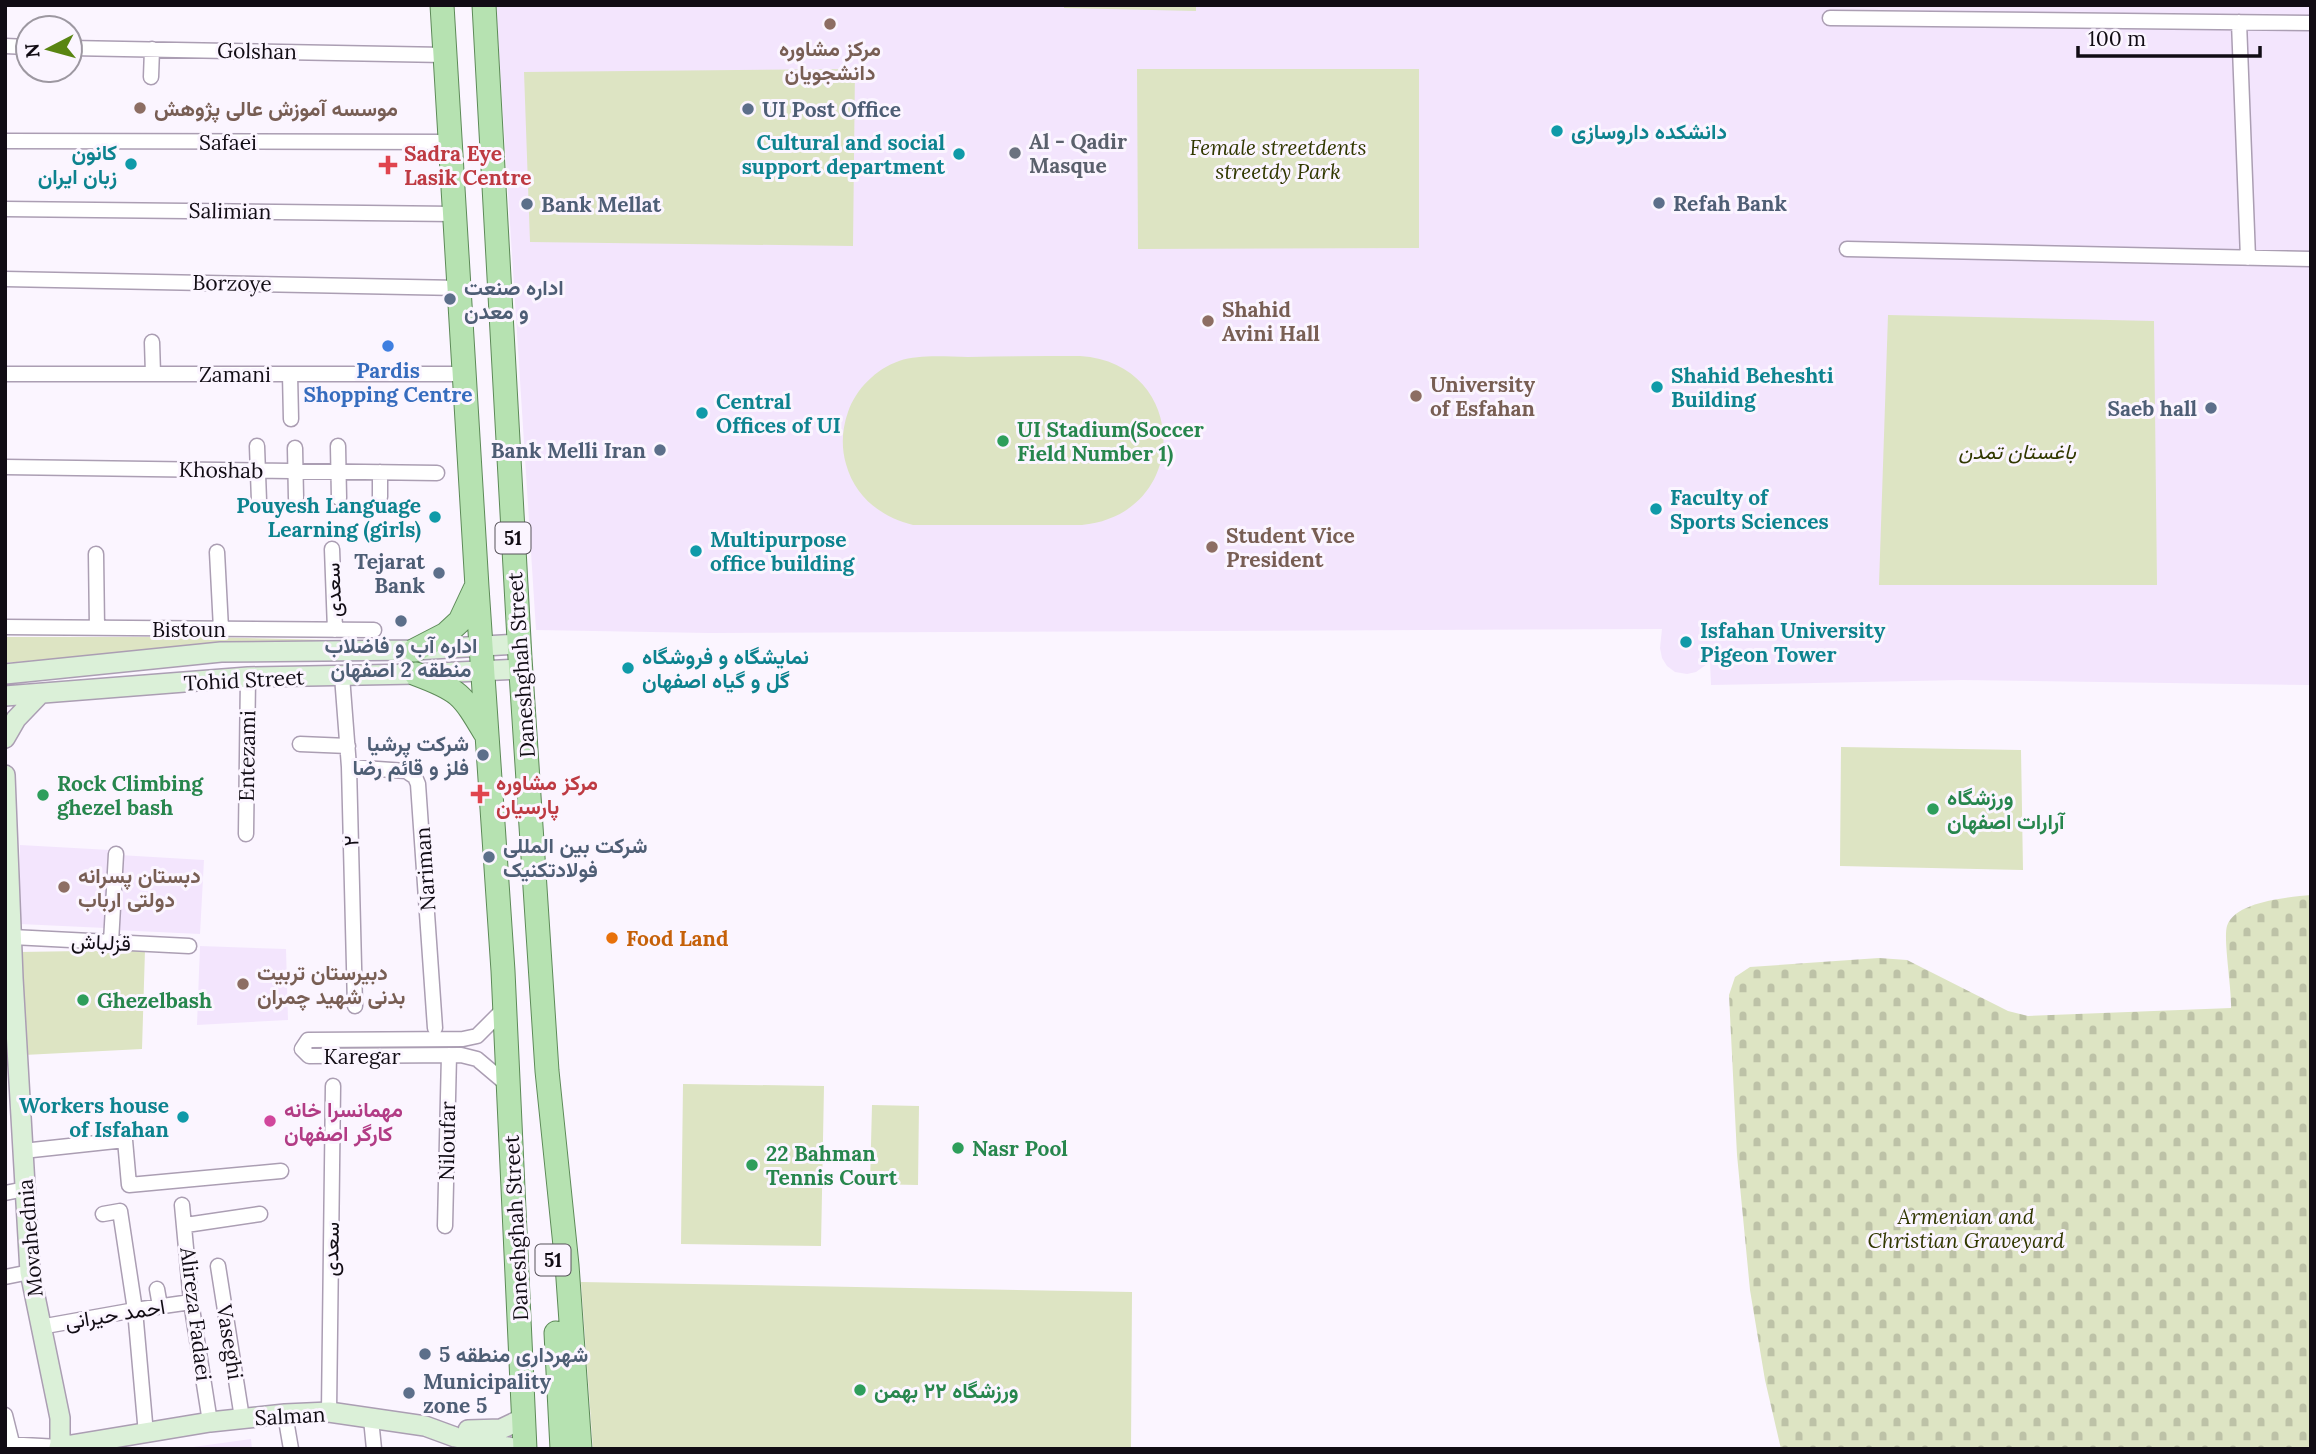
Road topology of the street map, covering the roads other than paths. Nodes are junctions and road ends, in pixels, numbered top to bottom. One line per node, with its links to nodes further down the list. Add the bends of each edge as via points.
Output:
1 (442, 5): 8 (main road, Daneshghah Street / 51)
2 (484, 5): 47 (main road, Daneshghah Street / 51)
3 (1830, 18): 4 (street)
4 (2239, 22): 5 (street); 15 (street)
5 (2311, 23)
6 (84, 48): 7 (street, Golshan)
7 (152, 49): 8 (street, Golshan); 9 (street)
8 (445, 55): 11 (main road, Daneshghah Street / 51)
9 (151, 77)
10 (5, 141): 11 (street, Safaei)
11 (450, 142): 13 (main road, Daneshghah Street / 51)
12 (5, 209): 13 (street, Salimian)
13 (454, 214): 18 (main road, Daneshghah Street / 51)
14 (1847, 249): 15 (street)
15 (2248, 258): 16 (street)
16 (2311, 259)
17 (5, 279): 18 (street, Borzoye)
18 (459, 288): 23 (main road, Daneshghah Street / 51)
19 (152, 342): 21 (street)
20 (5, 374): 21 (street, Zamani)
21 (153, 374): 22 (street, Zamani)
22 (290, 374): 23 (street, Zamani); 24 (street)
23 (464, 374): 41 (main road, Daneshghah Street / 51)
24 (291, 419)
25 (257, 446): 29 (street)
26 (338, 446): 31 (street)
27 (295, 448): 30 (street)
28 (5, 467): 29 (street, Khoshab)
29 (257, 470): 30 (street, Khoshab); 37 (street)
30 (295, 471): 31 (street, Khoshab); 34 (street)
31 (338, 471): 32 (street, Khoshab); 35 (street)
32 (380, 472): 33 (street, Khoshab); 36 (street)
33 (437, 473)
34 (296, 498)
35 (339, 498)
36 (380, 498)
37 (258, 501)
38 (332, 549): 45 (street, سعدی)
39 (217, 552): 44 (street)
40 (96, 554): 43 (street)
41 (477, 587): 48 (main road, Daneshghah Street / 51); 49 (main road, via 460,621)
42 (5, 627): 43 (street, Bistoun)
43 (97, 628): 44 (street, Bistoun)
44 (221, 629): 45 (street, Bistoun)
45 (335, 630): 46 (street, Bistoun)
46 (374, 630)
47 (520, 644): 48 (street, Tohid Street); 51 (main road, Daneshghah Street / 51)
48 (481, 645): 49 (street, Tohid Street); 52 (main road, 51)
49 (415, 650): 50 (street, Tohid Street)
50 (227, 652): 53 (street, Tohid Street); 57 (street, via 234,662 128,673)
51 (521, 669): 52 (street, Tohid Street); 76 (main road, Daneshghah Street / 51)
52 (484, 672): 54 (street, Tohid Street); 61 (main road, Daneshghah Street / 51)
53 (5, 674)
54 (416, 674): 55 (street, Tohid Street); 61 (main road, via 449,687 467,702)
55 (342, 676): 56 (street, Tohid Street); 63 (street, ۲)
56 (248, 677): 57 (street, Tohid Street); 66 (street, Entezami)
57 (106, 688): 58 (street, Tohid Street)
58 (40, 694): 59 (street, Tohid Street); 60 (street)
59 (5, 696)
60 (5, 738)
61 (489, 739): 72 (main road, Daneshghah Street / 51)
62 (300, 744): 63 (street)
63 (348, 746): 64 (street, ۲)
64 (349, 766): 71 (street, ۲); 74 (street, Nariman, via 406,771 418,784)
65 (5, 775): 68 (street, Movahednia)
66 (246, 834)
67 (116, 854): 69 (street)
68 (12, 937): 69 (street, قزلباش); 73 (street, Movahednia)
69 (111, 942): 70 (street, قزلباش)
70 (189, 946)
71 (355, 1006)
72 (505, 1008): 75 (street, Karegar, via 477,1036 463,1039 308,1040 302,1049 309,1056); 78 (main road, Daneshghah Street / 51)
73 (11, 1025): 79 (street, Movahednia)
74 (435, 1028)
75 (449, 1055): 78 (street, Karegar, via 477,1059); 87 (street, Niloufar)
76 (547, 1071): 111 (main road, 51); 112 (main road, Daneshghah Street)
77 (333, 1086): 96 (street, سعدی)
78 (509, 1086): 105 (main road, Daneshghah Street, via 524,1418); 110 (main road, 51)
79 (13, 1127): 80 (street, Movahednia)
80 (23, 1151): 81 (street, via 125,1140 129,1185); 82 (street, Movahednia)
81 (281, 1171)
82 (15, 1191): 89 (street, Movahednia)
83 (182, 1205): 86 (street, Alireza Fadaei)
84 (260, 1213): 86 (street)
85 (103, 1214): 94 (street, via 120,1211)
86 (186, 1225): 92 (street, Alireza Fadaei)
87 (445, 1226)
88 (218, 1266): 99 (street, Vaseghi)
89 (30, 1272): 90 (street); 95 (street, Movahednia)
90 (5, 1277)
91 (157, 1289): 93 (street)
92 (191, 1302): 93 (street, احمد حیرانی); 101 (street, Alireza Fadaei)
93 (160, 1306): 94 (street, احمد حیرانی)
94 (135, 1310): 95 (street, احمد حیرانی); 103 (street)
95 (40, 1327): 107 (street, Movahednia, via 60,1418)
96 (329, 1412): 97 (street, Salman); 100 (street, Salman)
97 (285, 1414): 99 (street, Salman); 108 (street)
98 (5, 1415): 106 (street)
99 (243, 1418): 101 (street, Salman)
100 (371, 1419): 102 (street, Salman); 109 (street)
101 (211, 1422): 103 (street, Salman)
102 (425, 1426): 104 (street, Salman); 105 (street, via 465,1430)
103 (146, 1434): 107 (street, Salman)
104 (455, 1443): 105 (street, Salman)
105 (512, 1443)
106 (8, 1444): 107 (street)
107 (59, 1448)
108 (292, 1449)
109 (374, 1449)
110 (541, 1449)
111 (562, 1449)
112 (580, 1449)

